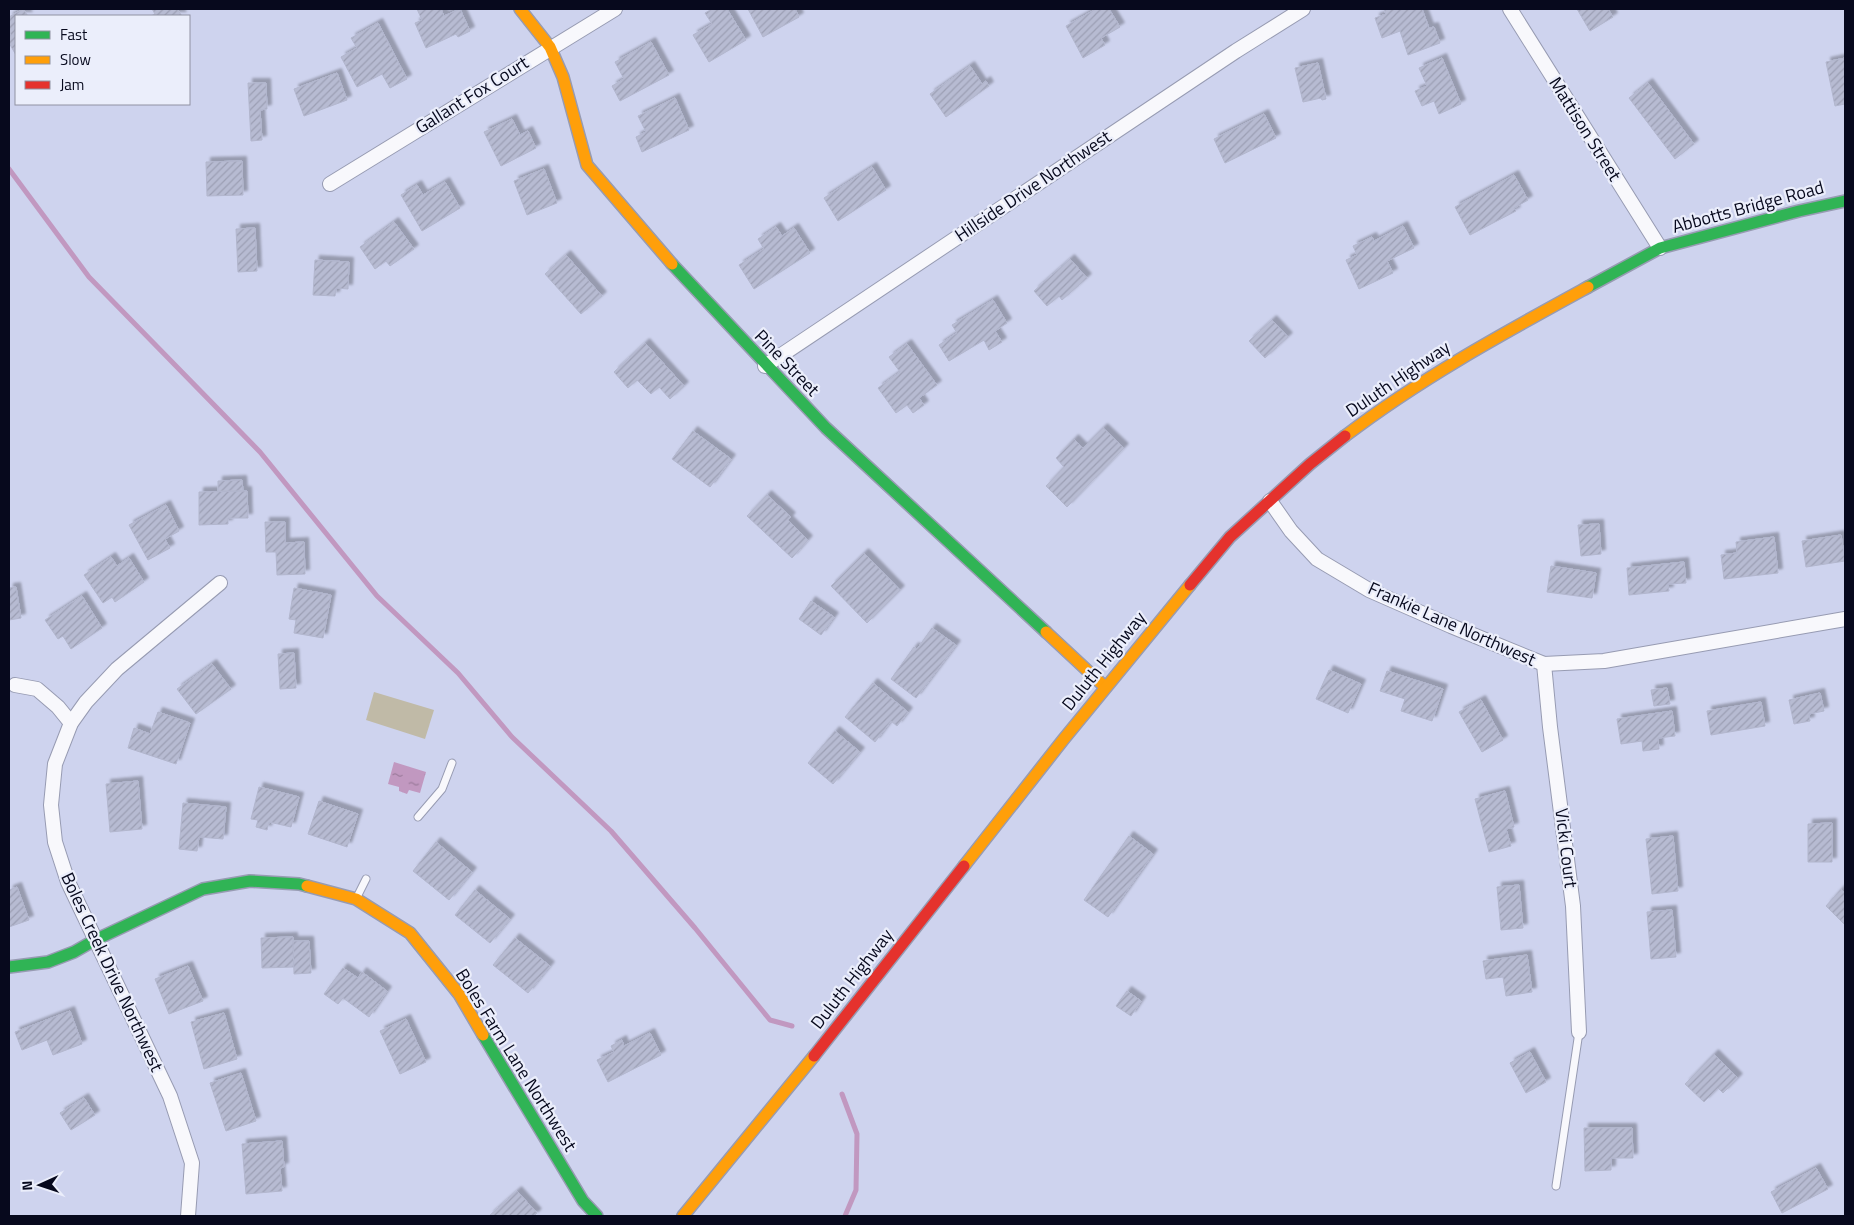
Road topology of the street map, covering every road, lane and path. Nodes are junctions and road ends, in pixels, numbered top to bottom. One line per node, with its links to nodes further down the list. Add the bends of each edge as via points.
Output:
1 (520, 9): 5 (street, Pine Street)
2 (615, 9): 5 (street, Gallant Fox Court)
3 (1303, 9): 9 (street, Hillside Drive Northwest, via 1236,50)
4 (1510, 9): 8 (street, Mattison Street)
5 (550, 47): 6 (street, Gallant Fox Court); 9 (street, Pine Street, via 563,77 587,165)
6 (330, 184)
7 (1845, 201): 8 (street, Abbotts Bridge Road)
8 (1660, 248): 10 (street, Duluth Highway, via 1483,344 1410,389 1346,435)
9 (765, 366): 15 (street, Pine Street, via 826,428)
10 (1270, 501): 13 (street, Frankie Lane Northwest, via 1291,531 1317,559 1369,590); 15 (street, Duluth Highway, via 1230,537)
11 (220, 583): 16 (street, Boles Creek Drive Northwest, via 117,669)
12 (1845, 619): 13 (street, Frankie Lane Northwest, via 1604,661)
13 (1544, 664): 23 (street, Vicki Court, via 1573,906)
14 (15, 685): 16 (street, via 37,689)
15 (1105, 687): 27 (street, Duluth Highway, via 806,1066)
16 (71, 723): 21 (street, Boles Creek Drive Northwest, via 55,764 51,805 56,842 68,882)
17 (452, 762): 18 (lane, via 442,789)
18 (418, 817)
19 (366, 879): 20 (lane)
20 (356, 900): 21 (street, Boles Farm Lane Northwest, via 299,884 250,881 203,889); 26 (street, Boles Farm Lane Northwest, via 410,933 459,994 553,1153 583,1201)
21 (95, 940): 22 (street, Boles Farm Lane Northwest, via 48,962); 25 (street, Boles Creek Drive Northwest, via 170,1096 192,1163)
22 (9, 967)
23 (1579, 1032): 24 (lane)
24 (1556, 1186)
25 (188, 1216)
26 (597, 1216)
27 (683, 1216)

